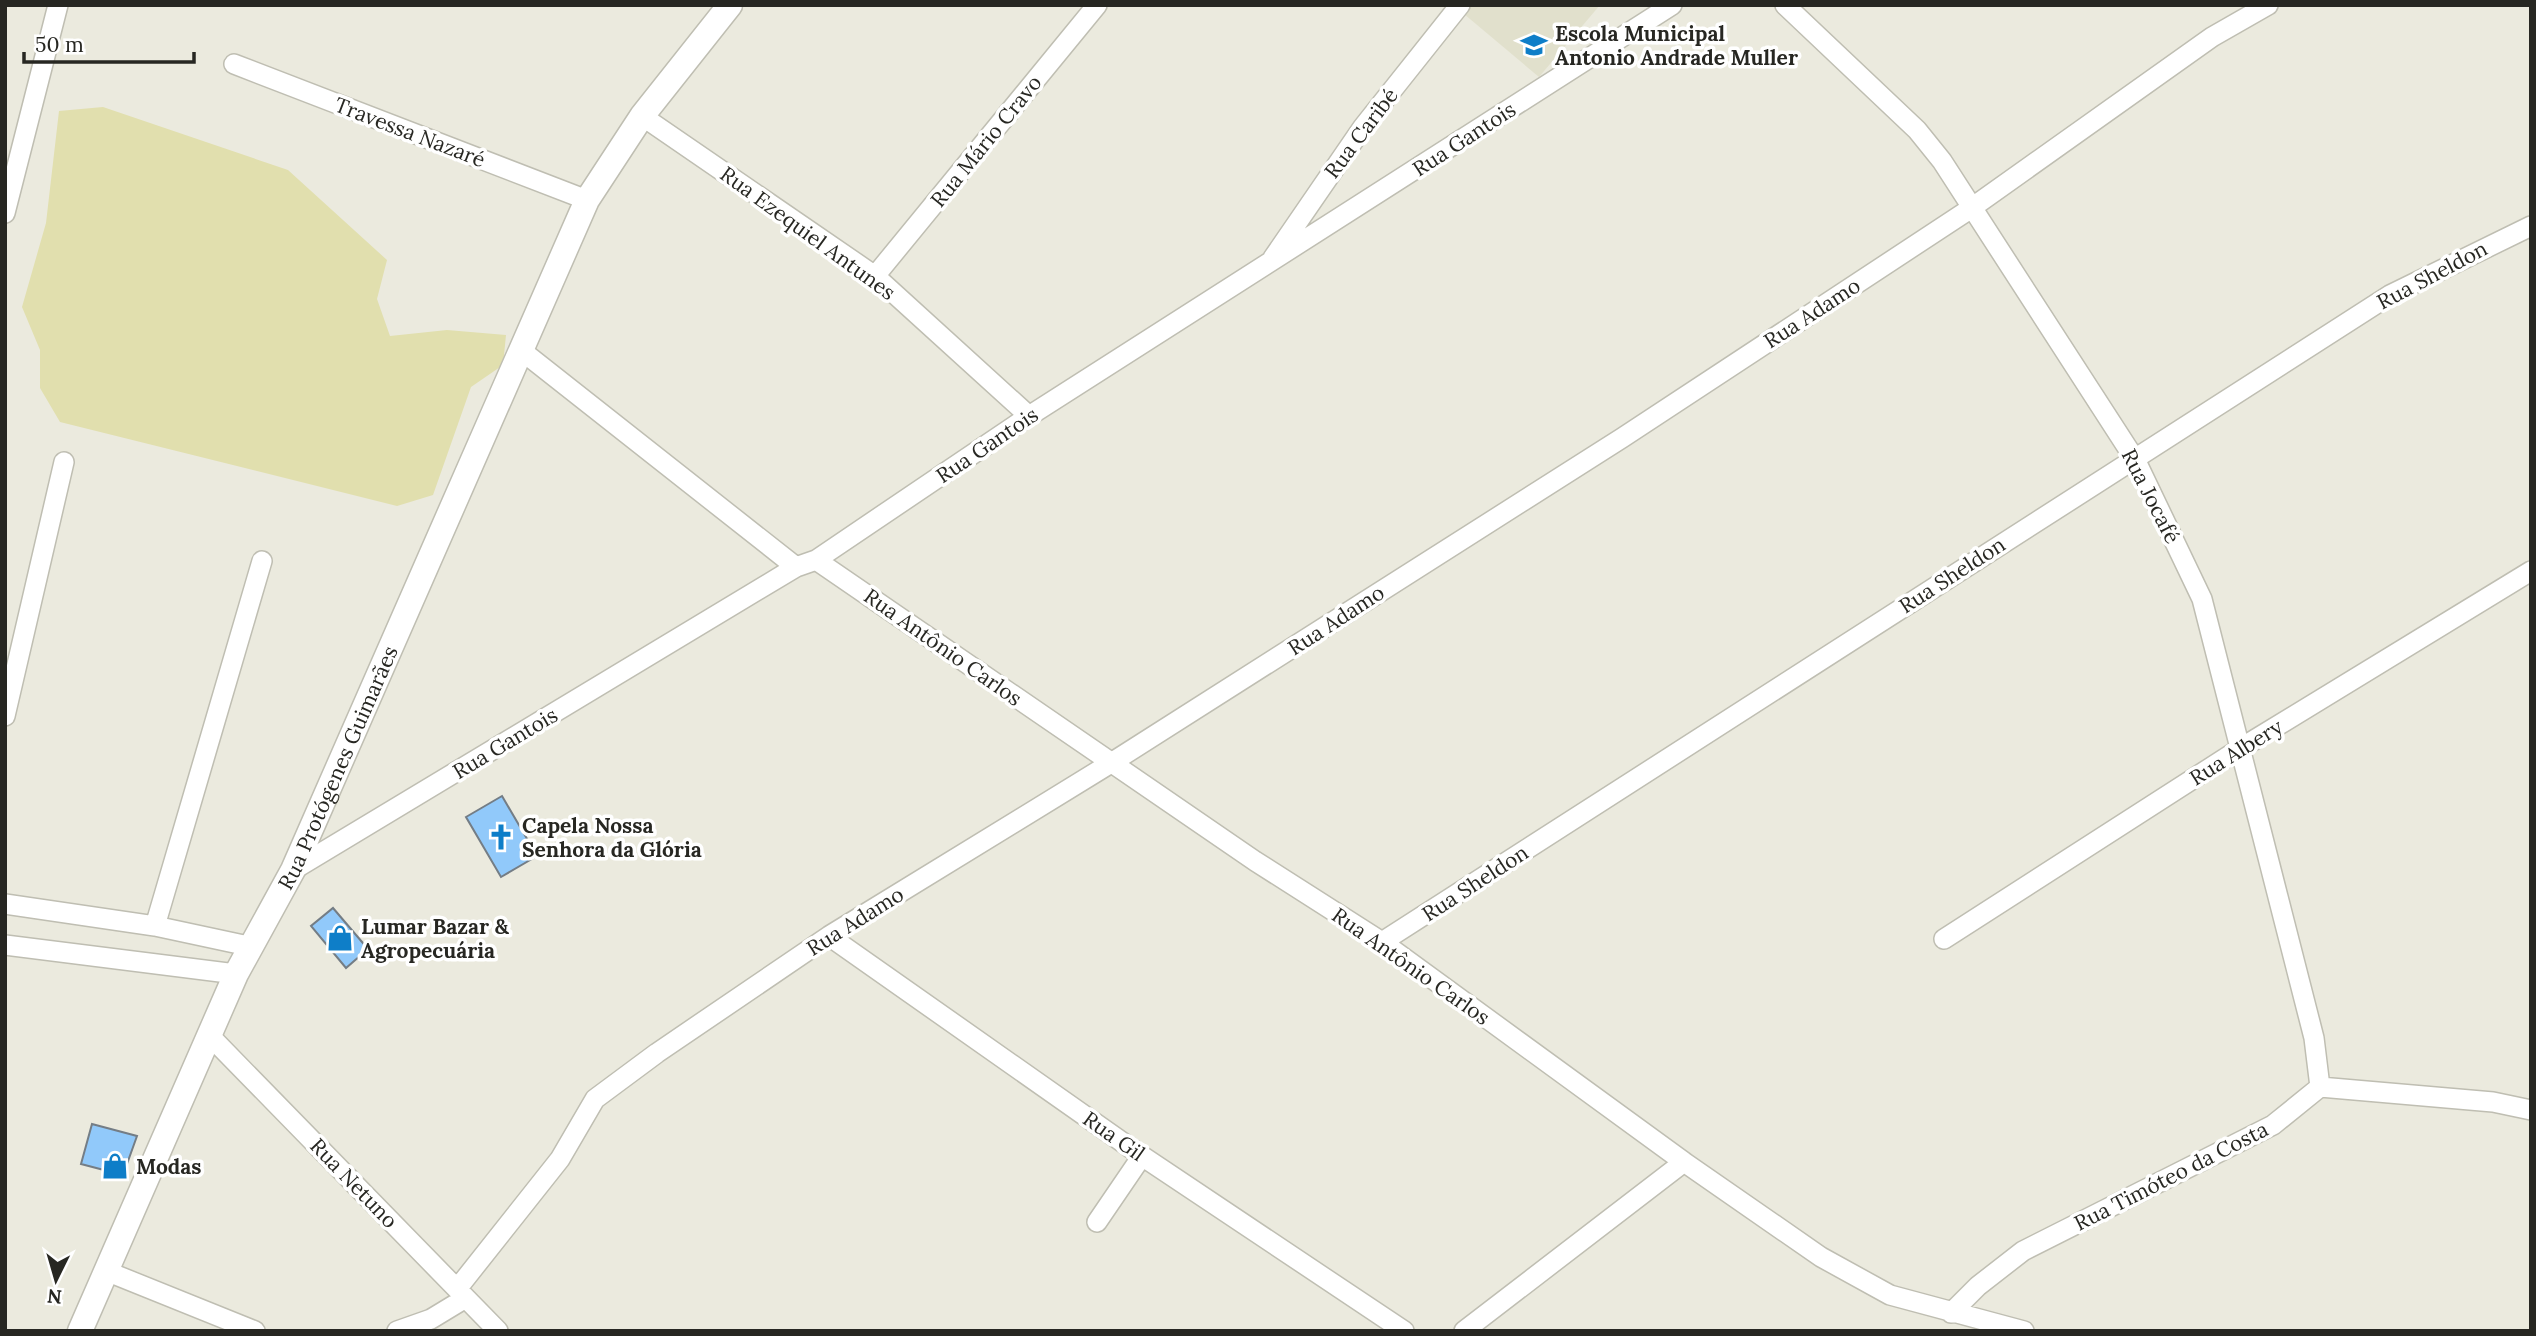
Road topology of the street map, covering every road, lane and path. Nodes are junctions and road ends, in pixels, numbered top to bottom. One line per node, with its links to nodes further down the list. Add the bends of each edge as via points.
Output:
1 (58, 5): 12 (street)
2 (730, 5): 9 (street, Rua Protógenes Guimarães)
3 (1097, 5): 15 (street, Rua Mário Cravo)
4 (1460, 5): 14 (street, Rua Caribé, via 1363,127)
5 (1672, 5): 14 (street, Rua Gantois)
6 (1785, 5): 11 (street, Rua Jocafé, via 1917,130)
7 (2268, 5): 11 (street, Rua Adamo, via 2212,37)
8 (234, 64): 10 (street, Travessa Nazaré)
9 (642, 116): 10 (street, Rua Protógenes Guimarães); 15 (street, Rua Ezequiel Antunes)
10 (587, 200): 16 (street, Rua Protógenes Guimarães)
11 (1970, 209): 18 (street, Rua Jocafé); 26 (street, Rua Adamo, via 1622,438)
12 (5, 214)
13 (2531, 226): 18 (street, Rua Sheldon, via 2390,295)
14 (1269, 264): 17 (street, Rua Gantois)
15 (875, 276): 17 (street, Rua Ezequiel Antunes)
16 (522, 351): 22 (street); 27 (street, Rua Protógenes Guimarães)
17 (1029, 416): 20 (street, Rua Gantois)
18 (2136, 461): 25 (street, Rua Jocafé, via 2202,600); 32 (street, Rua Sheldon)
19 (64, 462): 24 (street)
20 (816, 560): 22 (street, Rua Gantois); 26 (street, Rua Antônio Carlos)
21 (262, 561): 29 (street)
22 (796, 567): 27 (street, Rua Gantois)
23 (2531, 571): 25 (street, Rua Albery)
24 (5, 716)
25 (2241, 748): 31 (street, Rua Albery); 37 (street, Rua Jocafé, via 2314,1038)
26 (1111, 763): 30 (street, Rua Adamo); 32 (street, Rua Antônio Carlos)
27 (293, 870): 34 (street, Rua Protógenes Guimarães)
28 (5, 904): 29 (street)
29 (155, 926): 34 (street)
30 (829, 936): 39 (street, Rua Gil); 43 (street, Rua Adamo, via 595,1099 561,1158)
31 (1944, 939)
32 (1382, 942): 40 (street, Rua Antônio Carlos)
33 (5, 945): 35 (street)
34 (253, 947): 35 (street, Rua Protógenes Guimarães)
35 (236, 974): 36 (street, Rua Protógenes Guimarães)
36 (209, 1035): 42 (street, Rua Protógenes Guimarães); 43 (street, Rua Netuno)
37 (2320, 1087): 38 (street, via 2493,1102); 44 (street, Rua Timóteo da Costa, via 2273,1125 2023,1251)
38 (2531, 1110)
39 (1142, 1156): 41 (street); 49 (street, Rua Gil)
40 (1684, 1162): 44 (street, Rua Antônio Carlos, via 1821,1257 1890,1295); 50 (street)
41 (1097, 1222)
42 (106, 1272): 45 (street, Rua Protógenes Guimarães); 46 (street)
43 (460, 1294): 47 (street, via 431,1319); 48 (street, Rua Netuno)
44 (1951, 1313): 51 (street, Rua Antônio Carlos)
45 (80, 1331)
46 (255, 1331)
47 (397, 1331)
48 (498, 1331)
49 (1404, 1331)
50 (1464, 1331)
51 (2024, 1331)

